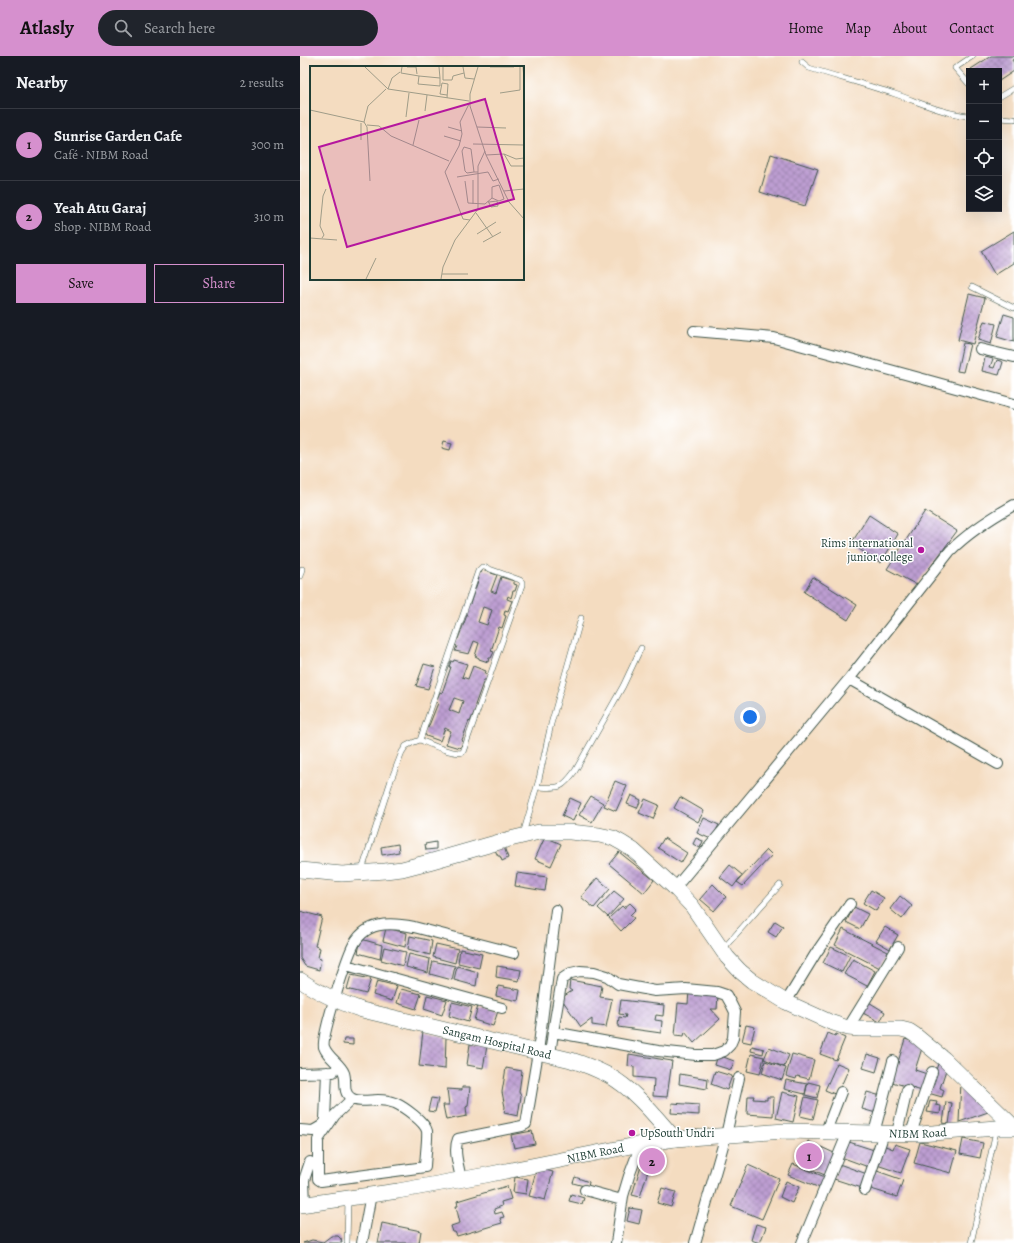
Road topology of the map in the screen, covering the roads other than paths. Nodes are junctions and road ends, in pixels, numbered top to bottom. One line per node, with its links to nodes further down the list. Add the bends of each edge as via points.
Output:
1 (972, 56): 3 (lane, via 955,68)
2 (802, 62): 6 (lane, via 809,68)
3 (966, 81)
4 (1014, 88): 5 (lane)
5 (1002, 94)
6 (966, 116)
7 (1002, 118): 8 (lane)
8 (1014, 120)
9 (972, 287): 10 (lane)
10 (1014, 308)
11 (694, 331): 14 (street, via 774,338)
12 (980, 349): 13 (street)
13 (1014, 358)
14 (1014, 404)
15 (1014, 505): 20 (street, via 992,517 950,551)
16 (302, 569): 17 (lane)
17 (300, 576)
18 (581, 618): 23 (lane, via 551,724)
19 (641, 648): 23 (lane, via 623,686 575,771 566,783 557,788)
20 (849, 679): 22 (street); 28 (street)
21 (420, 740): 21 (lane, via 454,753 463,752 522,586 520,580 484,567 478,571); 26 (lane, via 406,746 400,756)
22 (998, 764)
23 (537, 787): 24 (lane)
24 (522, 835): 26 (main road, via 430,862 396,870); 28 (main road, via 550,831 613,838 633,850)
25 (300, 870): 26 (main road)
26 (361, 873)
27 (780, 885): 32 (lane)
28 (675, 888): 32 (main road, via 692,906)
29 (850, 904): 37 (street)
30 (556, 910): 41 (street)
31 (898, 947): 39 (street)
32 (722, 950): 37 (main road, via 734,966 752,981)
33 (514, 953): 34 (street, via 414,927 385,924 362,933 355,942)
34 (346, 965): 36 (street); 38 (street)
35 (300, 980): 36 (main road, Sangam Hospital Road)
36 (334, 1000): 41 (main road, Sangam Hospital Road, via 362,1010); 43 (street, via 323,1045)
37 (786, 1002): 39 (main road)
38 (502, 1008)
39 (848, 1028): 52 (main road, via 900,1028 909,1031 944,1059)
40 (553, 1032): 40 (street, via 562,979 570,973 580,971 607,976 618,984 655,991 686,989 717,992 726,995 735,1012 730,1046 713,1055 658,1051); 41 (street)
41 (544, 1053): 58 (main road, Sangam Hospital Road, via 589,1066 615,1080 633,1093); 61 (street, via 526,1124 458,1139 456,1154)
42 (893, 1061): 56 (street)
43 (343, 1071): 44 (street); 50 (street, via 347,1094)
44 (327, 1072): 46 (street); 53 (street, via 323,1125 313,1131)
45 (932, 1072): 56 (street)
46 (300, 1073)
47 (738, 1078): 57 (street)
48 (907, 1090): 56 (street)
49 (842, 1092): 54 (street)
50 (352, 1099): 50 (street, via 385,1100 395,1103 422,1122 427,1131 425,1167 321,1181 318,1179 318,1140 335,1115)
51 (996, 1128): 52 (main road, NIBM Road); 56 (main road, NIBM Road); 73 (lane)
52 (1014, 1128)
53 (300, 1130)
54 (826, 1131): 55 (main road, NIBM Road); 57 (main road, NIBM Road)
55 (848, 1132): 56 (main road, NIBM Road); 72 (street)
56 (891, 1133): 63 (street)
57 (726, 1135): 58 (main road, NIBM Road); 71 (street)
58 (675, 1139): 59 (main road, NIBM Road)
59 (641, 1144): 61 (main road, NIBM Road); 66 (street)
60 (310, 1162): 67 (street, via 304,1180)
61 (461, 1179): 64 (main road, NIBM Road)
62 (585, 1190): 66 (street)
63 (865, 1190)
64 (371, 1194): 65 (main road, NIBM Road); 69 (street)
65 (348, 1198): 67 (main road, NIBM Road); 68 (lane)
66 (622, 1200): 70 (street)
67 (302, 1205)
68 (347, 1243)
69 (362, 1243)
70 (616, 1243)
71 (695, 1243)
72 (802, 1243)
73 (971, 1243)

